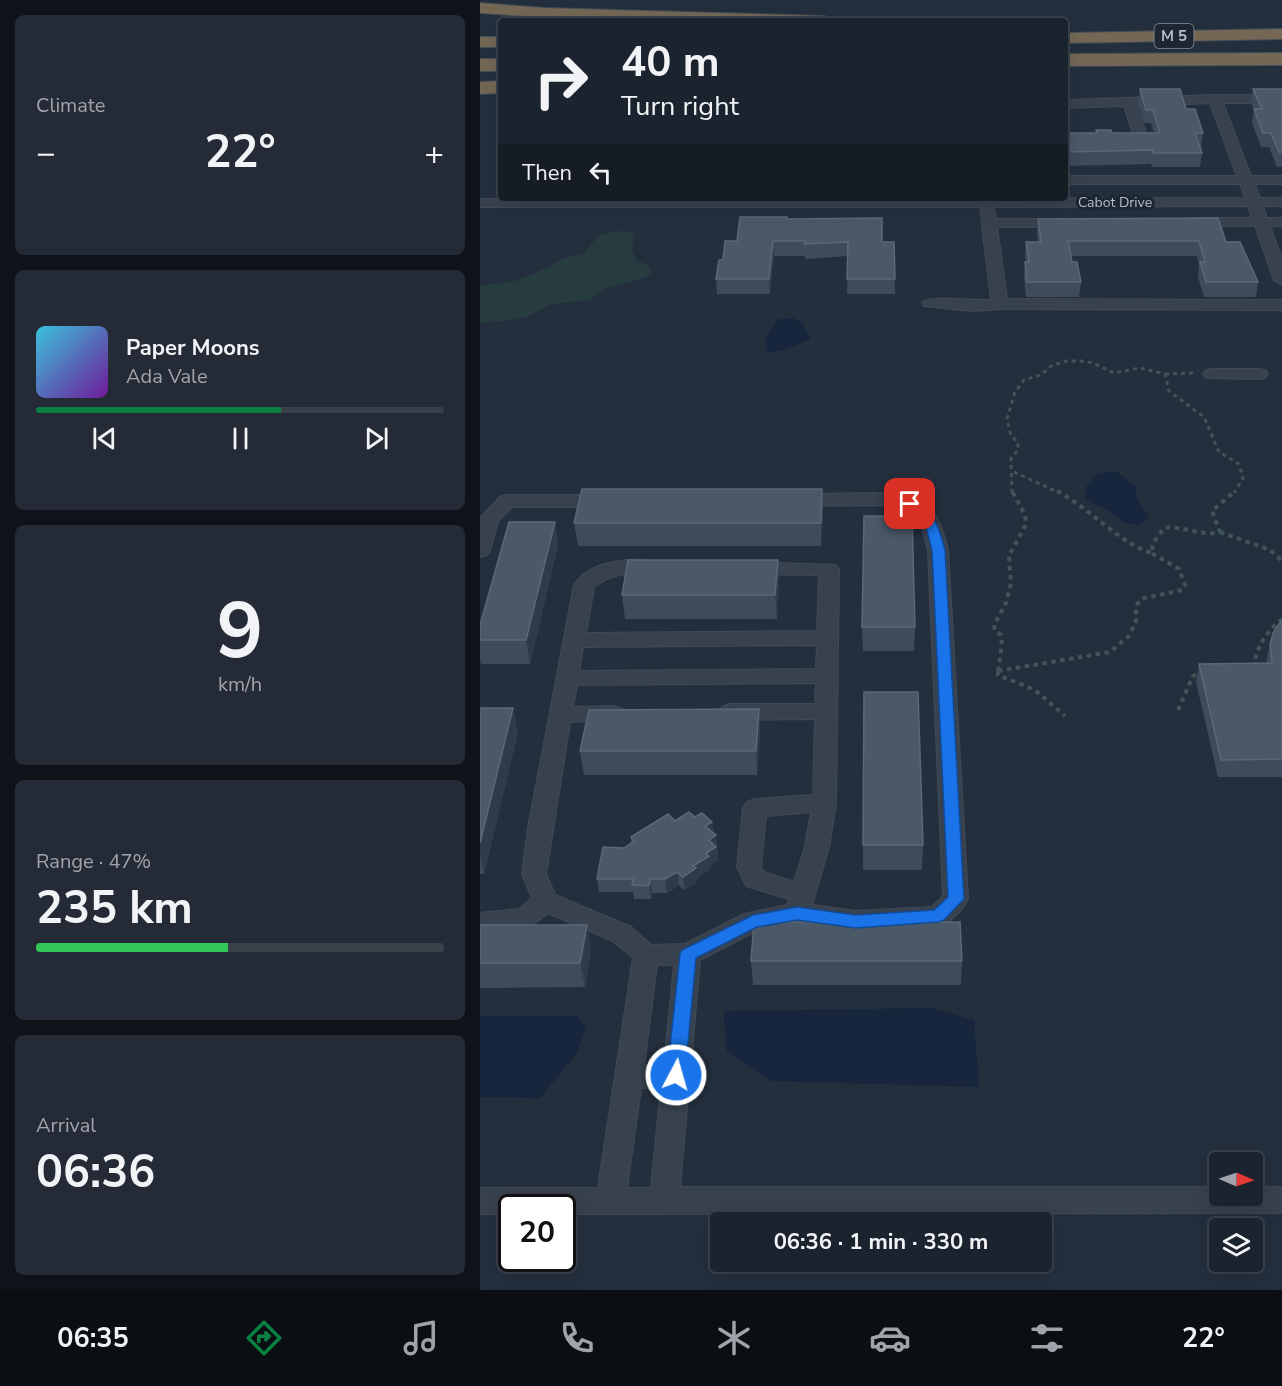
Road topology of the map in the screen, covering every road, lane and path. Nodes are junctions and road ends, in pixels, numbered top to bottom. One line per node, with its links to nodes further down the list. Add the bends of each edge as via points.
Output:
1 (480, 8): 2 (highway)
2 (718, 18)
3 (480, 25): 4 (highway)
4 (498, 25)
5 (1068, 27): 6 (highway)
6 (1282, 28)
7 (1282, 34): 8 (highway, M 5)
8 (1068, 38)
9 (480, 42): 10 (highway)
10 (498, 42)
11 (1281, 59): 12 (highway, M 5); 15 (highway)
12 (1068, 60)
13 (480, 65): 14 (highway)
14 (498, 65)
15 (1068, 68)
16 (480, 81): 17 (highway)
17 (498, 81)
18 (498, 87): 19 (highway)
19 (480, 88)
20 (1215, 99): 21 (street); 22 (street); 26 (street)
21 (1282, 99)
22 (1129, 101): 23 (street); 24 (street, via 1141,139 1128,143)
23 (1068, 105)
24 (1068, 140)
25 (1068, 180): 26 (street)
26 (1246, 180): 27 (street); 31 (street)
27 (1282, 180)
28 (817, 201): 33 (street, Cabot Drive)
29 (986, 201): 37 (street)
30 (1068, 201): 31 (street, Cabot Drive)
31 (1252, 202): 32 (street, Cabot Drive); 35 (street)
32 (1282, 202)
33 (480, 203)
34 (1178, 222): 35 (street)
35 (1260, 222): 36 (street); 39 (street)
36 (1282, 222)
37 (989, 223): 38 (street); 41 (street)
38 (1083, 223)
39 (1282, 280)
40 (930, 303): 41 (street)
41 (1000, 304): 42 (street)
42 (1282, 305)
43 (1165, 374): 44 (path); 46 (path, via 1140,368 1114,373 1093,363 1066,361 1024,380 1015,392 1007,419 1011,435 1018,442 1018,450 1011,459); 49 (path, via 1169,391 1204,417 1219,452 1239,464 1243,478 1240,485 1229,501 1212,511)
44 (1212, 374): 45 (street)
45 (1259, 374)
46 (1014, 472): 51 (path, via 1034,478 1092,513 1129,543); 58 (path, via 1012,490 1026,517 1026,526 1010,550 1008,598 994,625 1004,644)
47 (774, 500): 71 (street, via 897,499 922,510 938,550 956,899 938,916 856,921)
48 (623, 501): 50 (street, via 507,501 489,519)
49 (1220, 532): 51 (path, via 1204,535 1177,527 1164,528); 52 (path, via 1270,550)
50 (480, 552)
51 (1151, 553): 58 (path, via 1179,569 1185,585 1182,590 1141,599 1133,628 1124,642 1110,652)
52 (1282, 561)
53 (674, 567): 57 (street, via 615,566 596,575 584,585)
54 (734, 568): 56 (street, via 829,568)
55 (1282, 619): 59 (path, via 1261,640 1254,660)
56 (827, 638): 57 (street); 61 (street)
57 (574, 640): 62 (street)
58 (998, 671): 68 (path, via 1005,679 1035,690)
59 (1255, 673)
60 (1203, 674): 63 (path, via 1193,676)
61 (826, 676): 62 (street); 64 (street)
62 (567, 678): 67 (street)
63 (1178, 710)
64 (826, 711): 65 (street); 69 (street)
65 (711, 713)
66 (641, 714): 67 (street)
67 (561, 715): 70 (street, via 534,874)
68 (1065, 716)
69 (824, 803): 71 (street, via 817,847); 71 (street, via 755,808 749,867 755,879)
70 (545, 901): 72 (street, via 526,918); 74 (street, via 622,934)
71 (800, 904): 73 (street, via 753,921)
72 (480, 923)
73 (688, 954): 74 (street); 75 (street)
74 (646, 955): 76 (street)
75 (676, 1075): 76 (street); 80 (street)
76 (628, 1077): 79 (street)
77 (1282, 1200): 80 (street)
78 (480, 1201): 79 (street)
79 (611, 1201): 80 (street)
80 (664, 1201)

